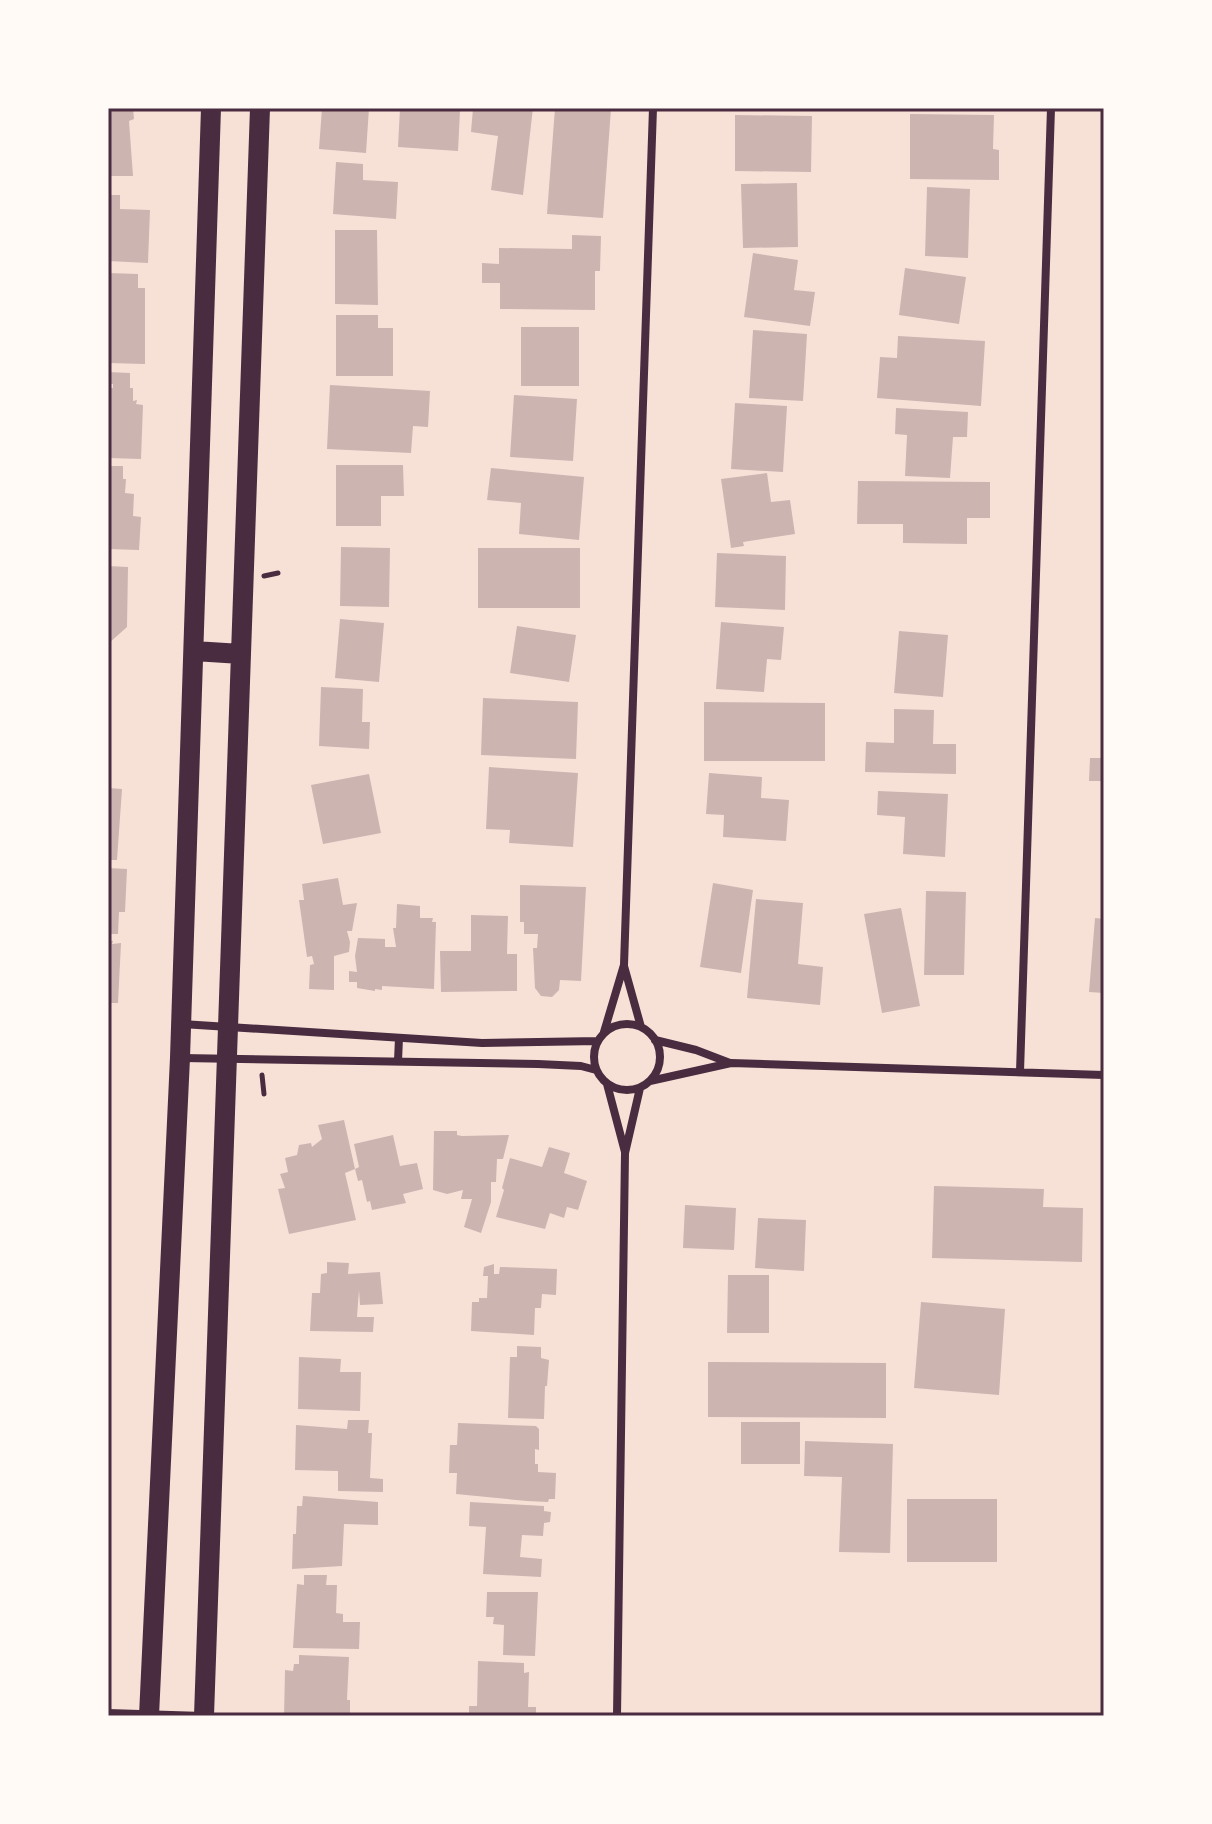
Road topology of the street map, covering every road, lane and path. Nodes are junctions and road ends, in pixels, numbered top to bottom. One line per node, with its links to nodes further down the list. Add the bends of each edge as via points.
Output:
1 (211, 108): 5 (main road)
2 (260, 108): 6 (main road)
3 (653, 108): 7 (street)
4 (1051, 108): 19 (street)
5 (194, 651): 6 (main road); 8 (main road)
6 (241, 654): 9 (main road)
7 (624, 965): 10 (street); 11 (street)
8 (181, 1024): 9 (street); 14 (main road)
9 (228, 1027): 12 (street); 15 (main road)
10 (641, 1027): 11 (street, via 613,1026); 13 (street)
11 (601, 1037): 12 (street, via 482,1043); 18 (street, via 594,1047)
12 (399, 1038): 16 (street)
13 (655, 1040): 17 (street); 21 (street, via 660,1061)
14 (180, 1058): 15 (street); 26 (main road)
15 (227, 1060): 16 (street); 27 (main road)
16 (398, 1061): 18 (street)
17 (731, 1063): 19 (street); 21 (street)
18 (596, 1070): 22 (street)
19 (1020, 1072): 20 (street)
20 (1104, 1075)
21 (650, 1081): 23 (street)
22 (607, 1084): 23 (street, via 629,1091); 24 (street)
23 (640, 1088): 24 (street)
24 (625, 1153): 28 (street)
25 (108, 1713): 26 (street)
26 (149, 1715): 27 (street)
27 (204, 1716)
28 (617, 1716)

